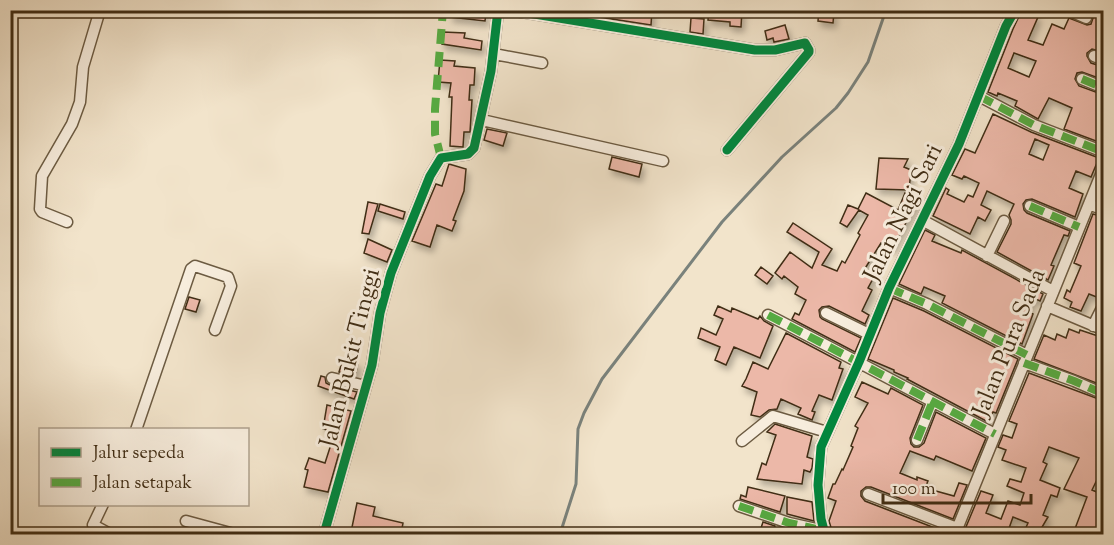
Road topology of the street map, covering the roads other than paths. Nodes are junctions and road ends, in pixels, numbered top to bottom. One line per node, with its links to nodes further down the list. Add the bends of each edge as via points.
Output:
1 (100, 10): 23 (street, via 83,67 80,102 42,176 40,209)
2 (498, 10): 7 (street, Jalan Bukit Tinggi)
3 (510, 10): 13 (street, via 755,50 805,43 809,52)
4 (1015, 10): 11 (street, Jalan Nagi Sari)
5 (1068, 10): 6 (street)
6 (1086, 18)
7 (494, 54): 8 (street); 12 (street, Jalan Bukit Tinggi)
8 (542, 63)
9 (1082, 79): 10 (street)
10 (1104, 88)
11 (979, 96): 14 (street, via 1034,125); 21 (street, Jalan Nagi Sari)
12 (482, 120): 15 (street); 40 (street, Jalan Bukit Tinggi, via 471,152 441,158 430,176 391,273)
13 (727, 150)
14 (1104, 152)
15 (663, 161)
16 (1104, 167): 17 (street, Jalan Pura Sada)
17 (1100, 183): 18 (street, Jalan Pura Sada)
18 (1089, 204): 20 (street); 24 (street, Jalan Pura Sada)
19 (1030, 206): 24 (street)
20 (1104, 210)
21 (922, 220): 25 (street); 26 (street, Jalan Nagi Sari)
22 (1004, 221): 25 (street)
23 (67, 222)
24 (1079, 227): 27 (street, Jalan Pura Sada)
25 (987, 256): 27 (street)
26 (889, 288): 34 (street, Jalan Nagi Sari); 35 (street, via 927,304)
27 (1053, 291): 29 (street, Jalan Pura Sada)
28 (1104, 304): 32 (street)
29 (1047, 306): 32 (street); 35 (street, Jalan Pura Sada)
30 (826, 313): 34 (street)
31 (768, 315): 36 (street)
32 (1098, 328)
33 (215, 330): 44 (street, via 231,281 195,266)
34 (871, 335): 36 (street, Jalan Nagi Sari)
35 (1026, 359): 41 (street); 46 (street, Jalan Pura Sada)
36 (859, 362): 42 (street); 45 (street, Jalan Nagi Sari)
37 (1039, 363): 38 (street)
38 (1066, 375)
39 (332, 378): 40 (street)
40 (366, 386): 59 (street, Jalan Bukit Tinggi)
41 (1104, 394)
42 (933, 403): 46 (street); 47 (street)
43 (951, 408): 46 (street)
44 (136, 428)
45 (827, 432): 48 (street, via 773,416); 55 (street, Jalan Nagi Sari, via 821,447 818,485)
46 (992, 434): 54 (street, Jalan Pura Sada)
47 (917, 440)
48 (742, 441)
49 (868, 494): 54 (street)
50 (102, 506): 53 (street)
51 (739, 506): 55 (street)
52 (186, 521): 58 (street)
53 (93, 525): 56 (street); 57 (street)
54 (956, 531)
55 (825, 533)
56 (87, 534)
57 (110, 534)
58 (234, 534)
59 (324, 534)

